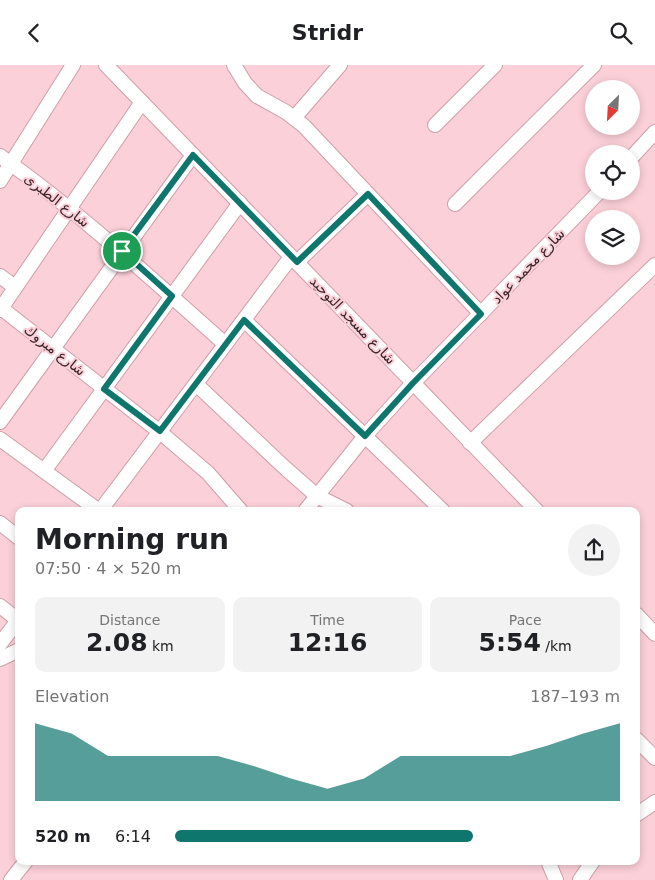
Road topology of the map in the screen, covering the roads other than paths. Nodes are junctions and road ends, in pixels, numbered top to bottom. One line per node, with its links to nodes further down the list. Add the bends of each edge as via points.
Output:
1 (73, 65): 13 (street)
2 (106, 65): 7 (street, شارع مسجد التوحيد)
3 (234, 65): 8 (street, via 257,96)
4 (340, 65): 8 (street)
5 (594, 65): 18 (street)
6 (490, 67): 9 (street)
7 (142, 102): 12 (street, شارع مسجد التوحيد); 19 (street)
8 (294, 118): 15 (street)
9 (435, 125)
10 (655, 132): 11 (street)
11 (640, 148)
12 (193, 155): 17 (street, شارع مسجد التوحيد); 20 (street)
13 (6, 160): 14 (street); 19 (street, شارع الطبرى)
14 (0, 181)
15 (368, 194): 21 (street); 27 (street)
16 (591, 200): 27 (street, شارع محمد عواد)
17 (240, 203): 21 (street, شارع مسجد التوحيد); 25 (street)
18 (455, 204)
19 (69, 208): 20 (street, شارع الطبرى); 24 (street)
20 (122, 251): 25 (street, شارع الطبرى); 30 (street)
21 (294, 259): 28 (street); 31 (street, شارع مسجد التوحيد)
22 (655, 265): 38 (street)
23 (0, 276): 24 (street)
24 (16, 287): 26 (street)
25 (172, 296): 29 (street, شارع الطبرى); 33 (street)
26 (1, 309): 30 (street, شارع مبروك)
27 (481, 314): 31 (street, شارع محمد عواد)
28 (244, 320): 29 (street); 36 (street)
29 (225, 344): 32 (street)
30 (53, 348): 33 (street, شارع مبروك); 34 (street)
31 (413, 383): 36 (street, شارع محمد عواد); 38 (street, شارع مسجد التوحيد)
32 (196, 384): 35 (street); 40 (street)
33 (104, 389): 35 (street, شارع مبروك); 39 (street)
34 (0, 422)
35 (160, 431): 42 (street); 43 (street, شارع مبروك, via 208,473)
36 (365, 436): 40 (street, شارع محمد عواد); 46 (street)
37 (0, 439): 39 (street)
38 (470, 443): 47 (street, شارع مسجد التوحيد)
39 (44, 471): 41 (street)
40 (317, 496): 44 (street, شارع محمد عواد); 45 (street)
41 (94, 507)
42 (103, 507)
43 (238, 507)
44 (308, 507)
45 (341, 507)
46 (439, 507)
47 (533, 507)
48 (0, 523): 49 (street)
49 (15, 534)
50 (0, 606): 51 (street)
51 (15, 618)
52 (640, 618): 54 (street)
53 (15, 624): 55 (street)
54 (655, 633)
55 (0, 644)
56 (15, 652): 57 (street)
57 (0, 659)
58 (640, 743): 59 (street)
59 (655, 758)
60 (655, 802): 61 (street)
61 (640, 812)
62 (23, 865): 65 (street)
63 (550, 865): 66 (street)
64 (590, 865): 67 (street)
65 (11, 880)
66 (556, 880)
67 (580, 880)

